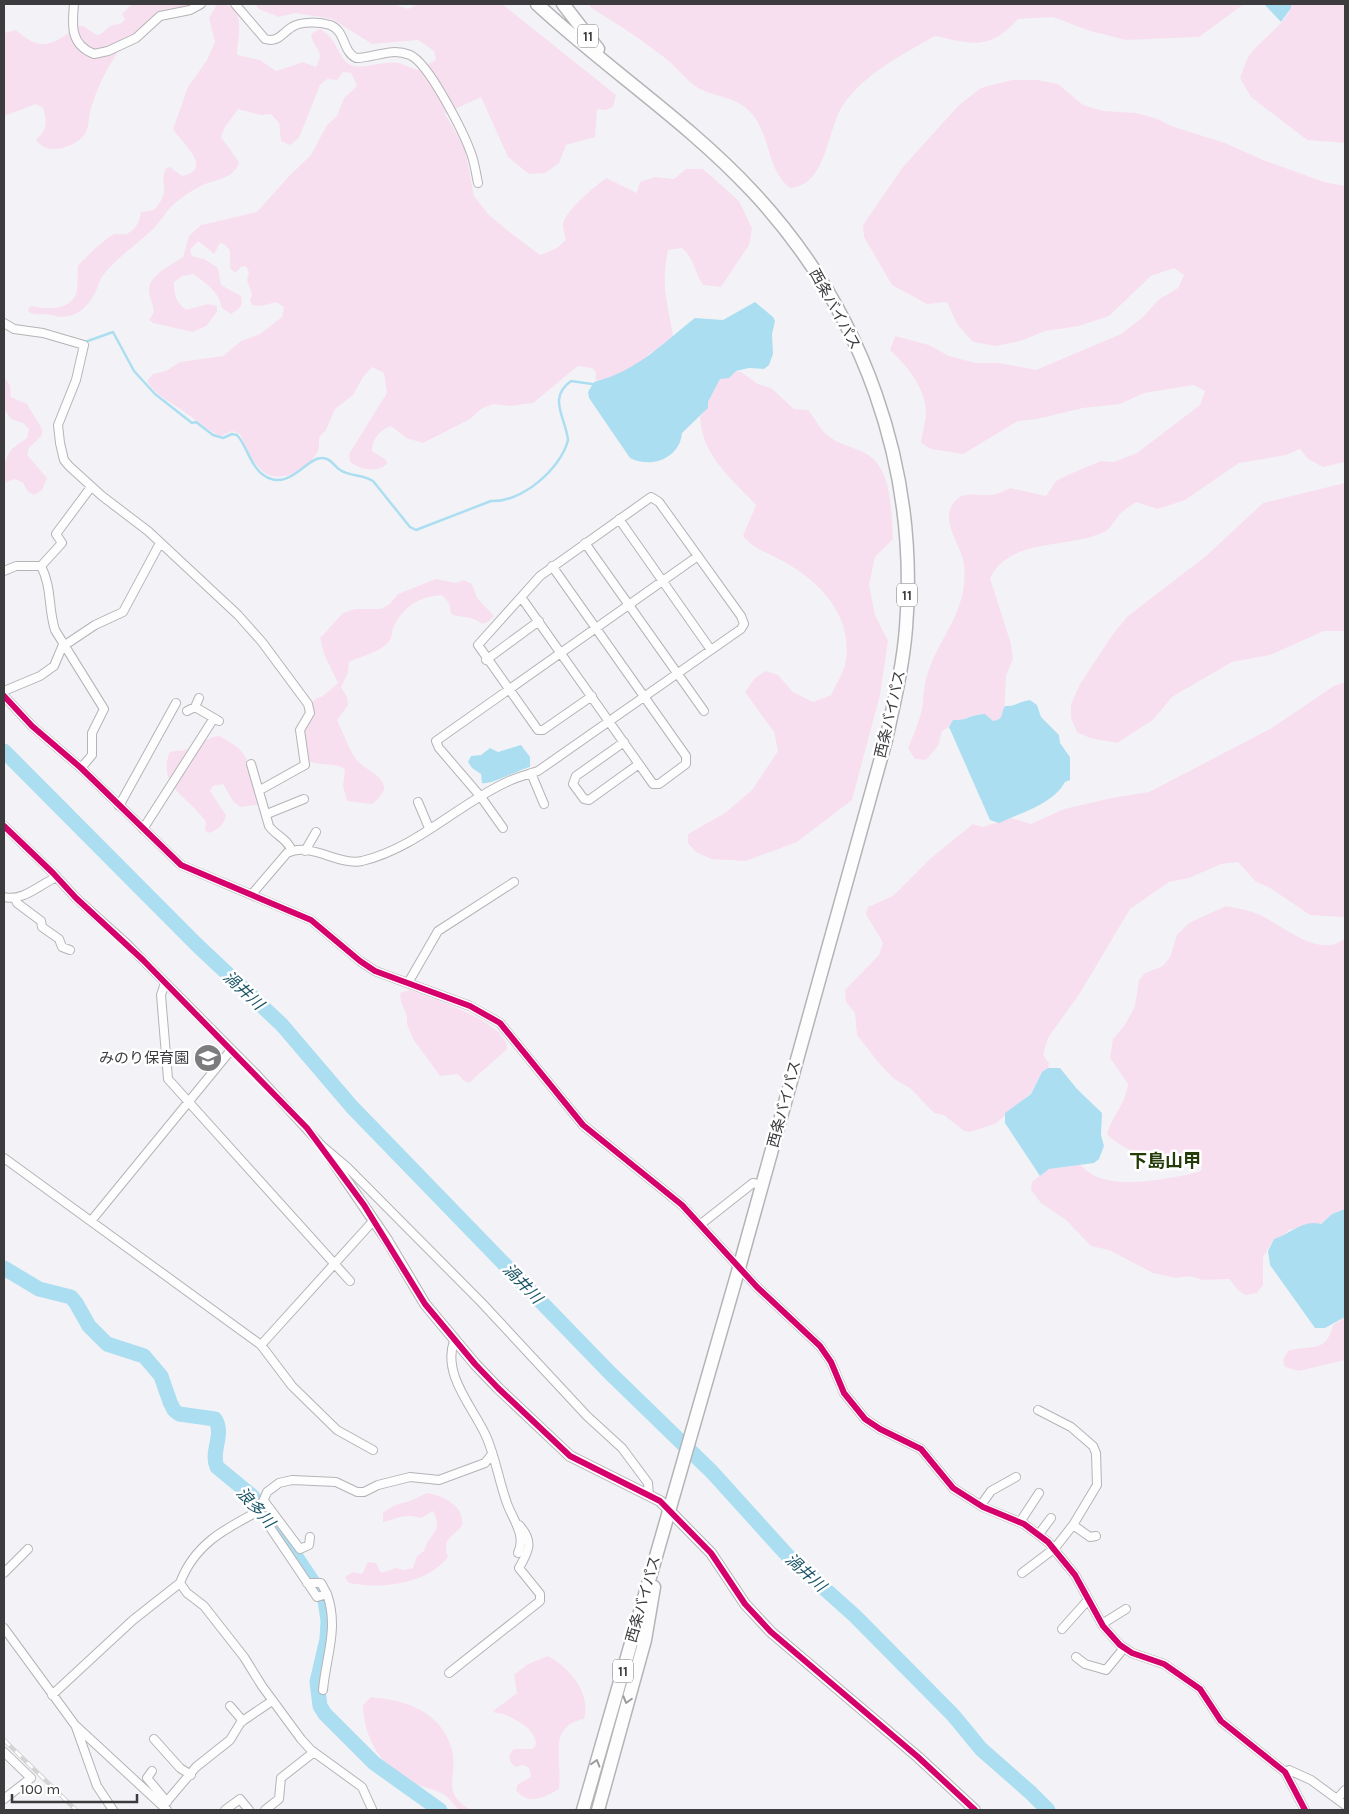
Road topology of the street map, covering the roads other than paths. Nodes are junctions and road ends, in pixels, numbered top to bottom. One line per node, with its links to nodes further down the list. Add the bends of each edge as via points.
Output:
1 (74, 4): 2 (street, via 72,29 83,46 94,54 136,38 160,16 190,10)
2 (201, 4)
3 (235, 4): 7 (street, via 265,39 278,38 296,25 322,23 335,28 349,53 356,58 392,52 410,55 419,61 430,74 468,145)
4 (538, 4): 6 (highway, 西条バイパス / 11)
5 (563, 4): 6 (highway, 11)
6 (612, 68): 70 (highway, 西条バイパス / 11, via 694,136 752,191 822,281 872,380 890,440 904,508 908,581 906,628 896,696)
7 (478, 183)
8 (4, 323): 9 (street, via 14,329 43,333 84,345 76,380 60,417 58,433 64,460)
9 (92, 487): 11 (street, via 124,510); 14 (street, via 56,534 62,543)
10 (619, 519): 12 (street); 13 (street, via 647,498 655,498); 17 (street)
11 (160, 543): 22 (street, via 123,612 95,625); 43 (street, via 251,629 308,704 310,713 300,730 305,765)
12 (585, 543): 15 (street); 19 (street)
13 (698, 556): 17 (street); 23 (street, via 744,624)
14 (42, 566): 16 (street, via 16,566); 22 (street, via 48,579 51,617)
15 (552, 566): 18 (street); 21 (street)
16 (4, 571)
17 (663, 581): 19 (street); 23 (street)
18 (521, 597): 20 (street); 25 (street, via 480,642)
19 (629, 604): 21 (street); 26 (street)
20 (539, 621): 24 (street); 25 (street)
21 (596, 628): 24 (street); 31 (street)
22 (65, 646): 28 (street, via 59,650 54,666 40,676); 41 (street, via 104,709 92,733 92,755)
23 (711, 650): 26 (street)
24 (561, 652): 27 (street); 30 (street)
25 (486, 660): 27 (street)
26 (678, 674): 31 (street); 36 (street)
27 (508, 690): 30 (street, via 535,729 540,731); 44 (street, via 436,741)
28 (4, 691)
29 (4, 696): 41 (street, via 32,726)
30 (592, 696): 37 (street)
31 (644, 697): 37 (street); 40 (street, via 687,762 656,785)
32 (199, 698): 34 (street)
33 (176, 703): 48 (street)
34 (195, 707): 35 (street); 53 (street, via 216,720)
35 (187, 711)
36 (704, 711)
37 (609, 721): 38 (street); 42 (street)
38 (624, 742): 40 (street); 40 (street, via 576,776 573,784 584,799 589,800)
39 (251, 764): 43 (street)
40 (639, 764)
41 (81, 768): 48 (street)
42 (531, 774): 44 (street, via 509,781); 47 (street)
43 (260, 790): 49 (street)
44 (481, 797): 51 (street); 52 (street)
45 (304, 799): 49 (street)
46 (418, 802): 51 (street)
47 (544, 804)
48 (119, 806): 53 (street)
49 (267, 814): 55 (street, via 273,832 287,840)
50 (4, 826): 57 (street)
51 (429, 828): 56 (street, via 394,850 362,860)
52 (503, 828)
53 (143, 829): 59 (street, via 181,865)
54 (316, 832): 56 (street)
55 (292, 850): 56 (street); 59 (street)
56 (305, 851)
57 (57, 877): 61 (street); 63 (street)
58 (514, 882): 64 (street, via 438,931)
59 (252, 894): 64 (street, via 311,920 366,966)
60 (4, 898): 61 (street)
61 (14, 898): 62 (street, via 41,921 42,927 59,939 62,947)
62 (70, 950)
63 (165, 983): 65 (street); 66 (street, via 161,994 168,1080)
64 (408, 983): 73 (street, via 470,1006 500,1023 582,1125 677,1200)
65 (231, 1050): 66 (street); 67 (street, via 285,1103)
66 (187, 1101): 72 (street); 74 (street)
67 (321, 1145): 69 (street); 84 (street, via 348,1167 587,1416 622,1448 648,1483)
68 (4, 1158): 72 (street)
69 (333, 1161): 71 (street)
70 (762, 1185): 73 (street, via 753,1183); 75 (highway, 西条バイパス / 11)
71 (374, 1220): 74 (street); 77 (street, via 425,1304)
72 (91, 1221): 78 (street)
73 (701, 1224): 75 (street)
74 (335, 1263): 76 (street); 78 (street)
75 (739, 1268): 86 (street, via 820,1346 831,1362 844,1393 859,1412 880,1429 921,1449 953,1488); 87 (highway, 西条バイパス / 11)
76 (350, 1281)
77 (454, 1340): 81 (street, via 451,1354 456,1376 487,1437); 84 (street, via 498,1388 570,1456)
78 (261, 1345): 80 (street, via 292,1386 337,1430)
79 (1038, 1410): 91 (street, via 1071,1427 1096,1450 1097,1485)
80 (372, 1450)
81 (492, 1454): 85 (street, via 484,1463 439,1480 410,1477 378,1484 364,1492 336,1482 292,1480 271,1488); 90 (street, via 506,1501)
82 (1016, 1477): 86 (street, via 991,1491)
83 (1040, 1493): 89 (street)
84 (649, 1495): 87 (street)
85 (261, 1506): 95 (street, via 300,1549 308,1545); 101 (street); 102 (street, via 199,1549 186,1567)
86 (981, 1506): 89 (street)
87 (670, 1509): 92 (highway, 西条バイパス / 11); 136 (street, via 711,1554 745,1604 771,1632 918,1757)
88 (1051, 1518): 93 (street)
89 (1020, 1522): 93 (street)
90 (517, 1524): 98 (street, via 521,1542); 111 (street, via 529,1538 530,1546 519,1568 540,1594 540,1601)
91 (1074, 1525): 94 (street, via 1090,1537); 96 (street)
92 (663, 1532): 134 (highway, 西条バイパス / 11, one-way to 92); 135 (highway, 西条バイパス / 11, one-way to 135, via 644,1640)
93 (1039, 1534): 96 (street)
94 (1096, 1536)
95 (310, 1537)
96 (1055, 1548): 100 (street); 104 (street)
97 (28, 1549): 99 (street)
98 (518, 1553)
99 (4, 1573)
100 (1022, 1573)
101 (311, 1582): 103 (street, via 321,1582); 103 (street, via 317,1597)
102 (180, 1583): 113 (street, via 129,1623); 114 (street, via 216,1621)
103 (324, 1595): 112 (street, via 333,1613 334,1629)
104 (1088, 1600): 106 (street); 108 (street)
105 (1126, 1608): 106 (street)
106 (1102, 1624): 109 (street)
107 (4, 1628): 113 (street)
108 (1062, 1629)
109 (1124, 1648): 110 (street, via 1106,1670 1085,1664); 122 (street, via 1164,1664 1200,1689 1221,1721)
110 (1076, 1657)
111 (449, 1673)
112 (323, 1690)
113 (52, 1695): 117 (street)
114 (272, 1701): 116 (street); 120 (street)
115 (230, 1706): 116 (street)
116 (243, 1721): 123 (street, via 230,1740)
117 (76, 1725): 128 (street); 129 (street, via 97,1786)
118 (154, 1739): 123 (street, via 180,1768)
119 (4, 1752): 125 (street, via 31,1778)
120 (314, 1752): 132 (street, via 281,1778 278,1799); 133 (street, via 362,1787)
121 (152, 1771): 128 (street, via 146,1778)
122 (1285, 1772): 126 (street, via 1289,1770 1311,1780); 137 (street)
123 (191, 1775): 128 (street)
124 (1345, 1790): 126 (street)
125 (4, 1799)
126 (1337, 1799): 127 (street)
127 (1345, 1805)
128 (166, 1806)
129 (113, 1810)
130 (225, 1810): 131 (street, via 240,1799)
131 (249, 1810)
132 (265, 1810)
133 (373, 1810)
134 (583, 1810)
135 (598, 1810)
136 (974, 1810)
137 (1305, 1810)

